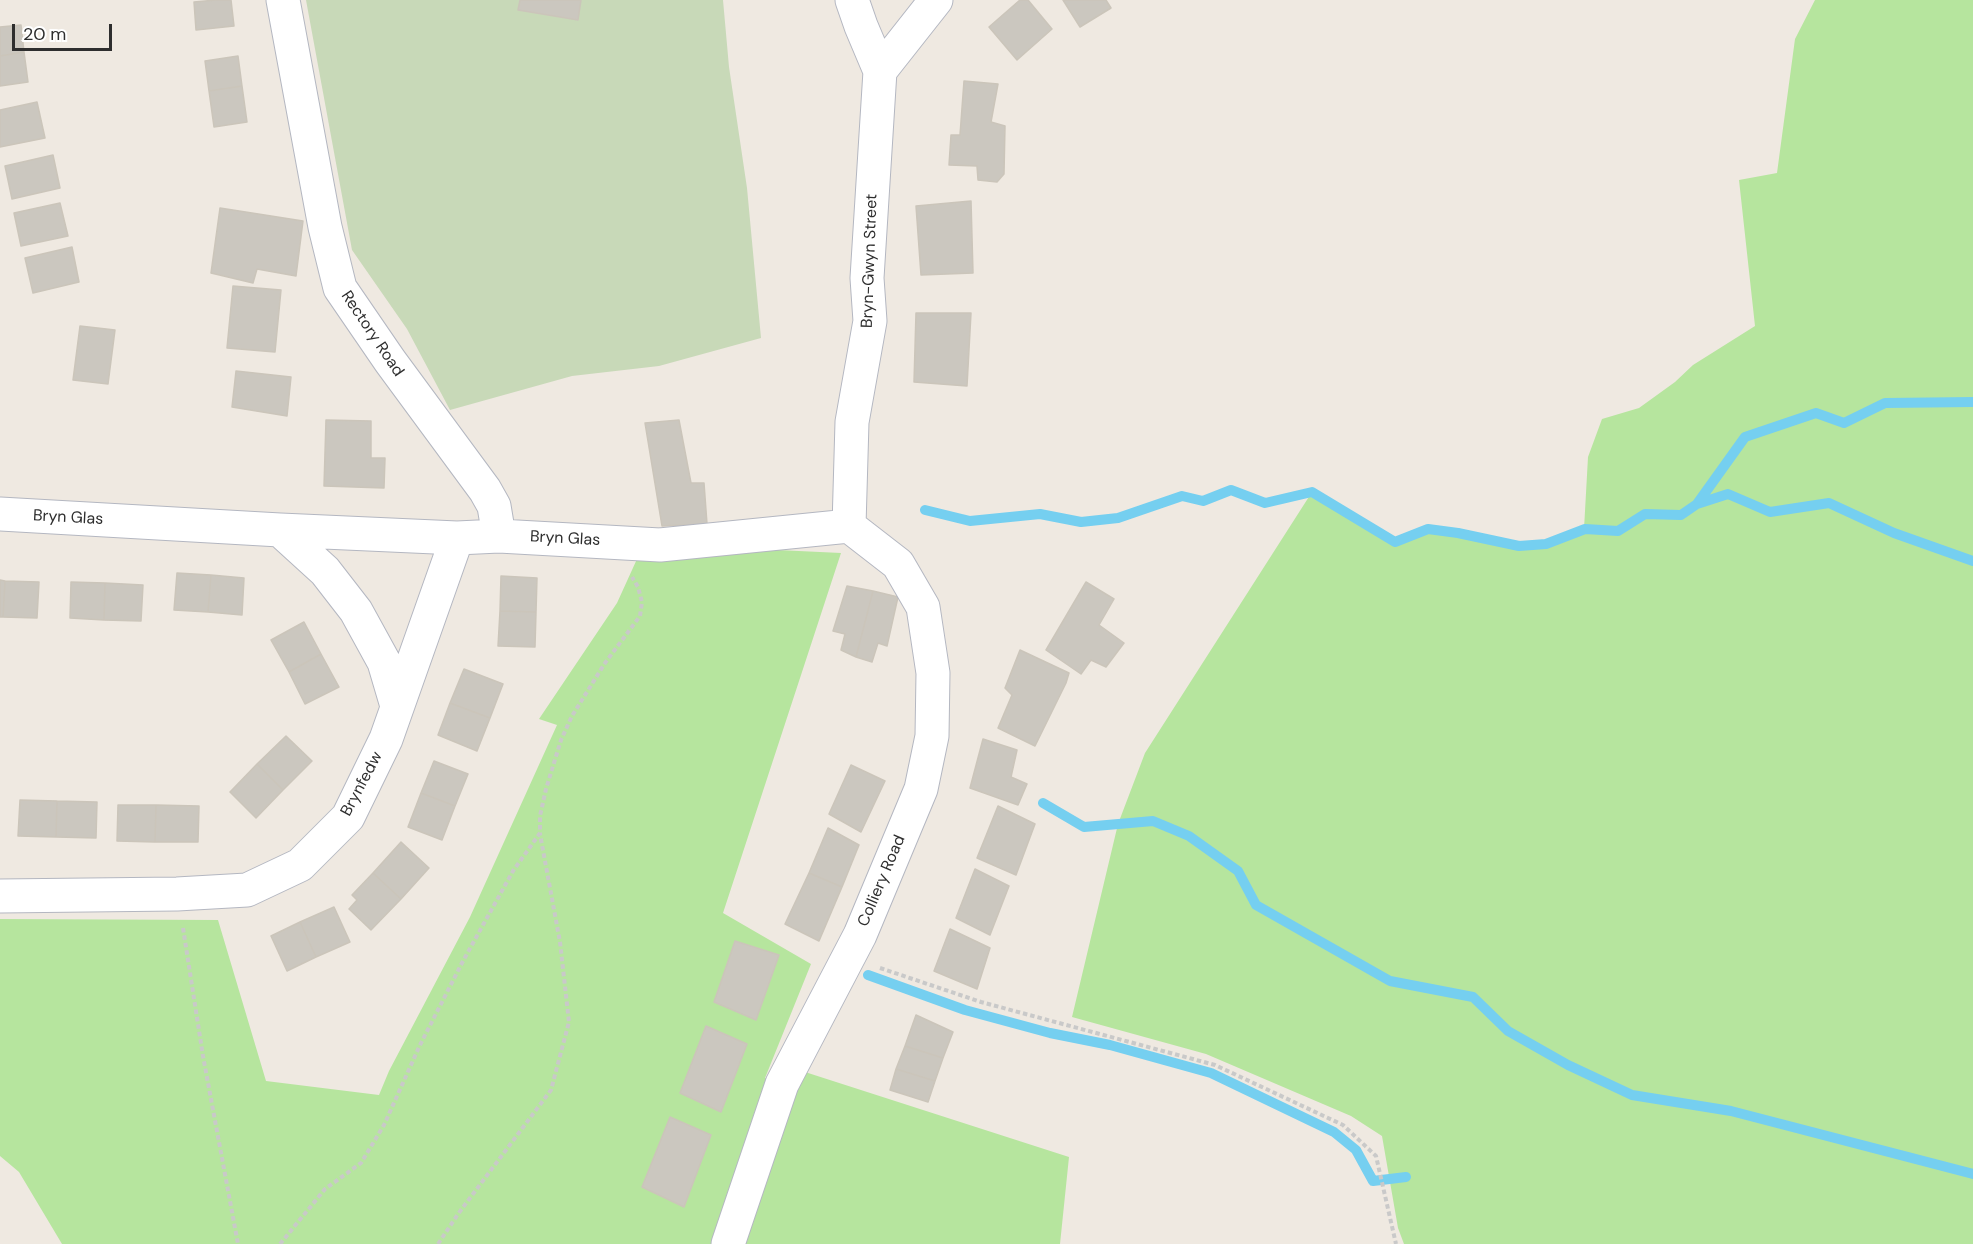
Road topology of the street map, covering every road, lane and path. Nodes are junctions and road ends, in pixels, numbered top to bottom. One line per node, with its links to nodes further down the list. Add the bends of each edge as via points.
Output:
1 (283, 0): 8 (street, Rectory Road, via 340,288 485,490 494,506)
2 (852, 0): 4 (street, Bryn-Gwyn Street)
3 (936, 0): 4 (street)
4 (880, 71): 6 (street, Bryn-Gwyn Street, via 867,278 870,321 852,422)
5 (1, 508): 7 (street, Bryn Glas)
6 (849, 526): 10 (street, Bryn Glas, via 660,545); 15 (street, Colliery Road, via 898,564 923,607 933,683 932,736 921,789)
7 (280, 530): 9 (street, Bryn Glas); 11 (street, via 325,571 356,611 384,662)
8 (499, 536): 9 (street, Bryn Glas); 10 (street, Bryn Glas)
9 (457, 538): 11 (street, Brynfedw)
10 (610, 542): 12 (path, via 638,587 640,616 572,716 546,789)
11 (397, 706): 13 (street, Brynfedw, via 386,739 348,817 300,865 247,890)
12 (540, 833): 17 (path, via 513,871 463,961 384,1125 361,1163 325,1189); 18 (path, via 560,942 569,1022 551,1090)
13 (177, 894): 14 (street, Brynfedw); 16 (path)
14 (0, 896)
15 (848, 957): 19 (street, Colliery Road, via 782,1084); 20 (path, via 981,1002 1215,1065 1343,1125 1376,1156)
16 (238, 1244)
17 (279, 1244)
18 (438, 1244)
19 (728, 1244)
20 (1396, 1244)

